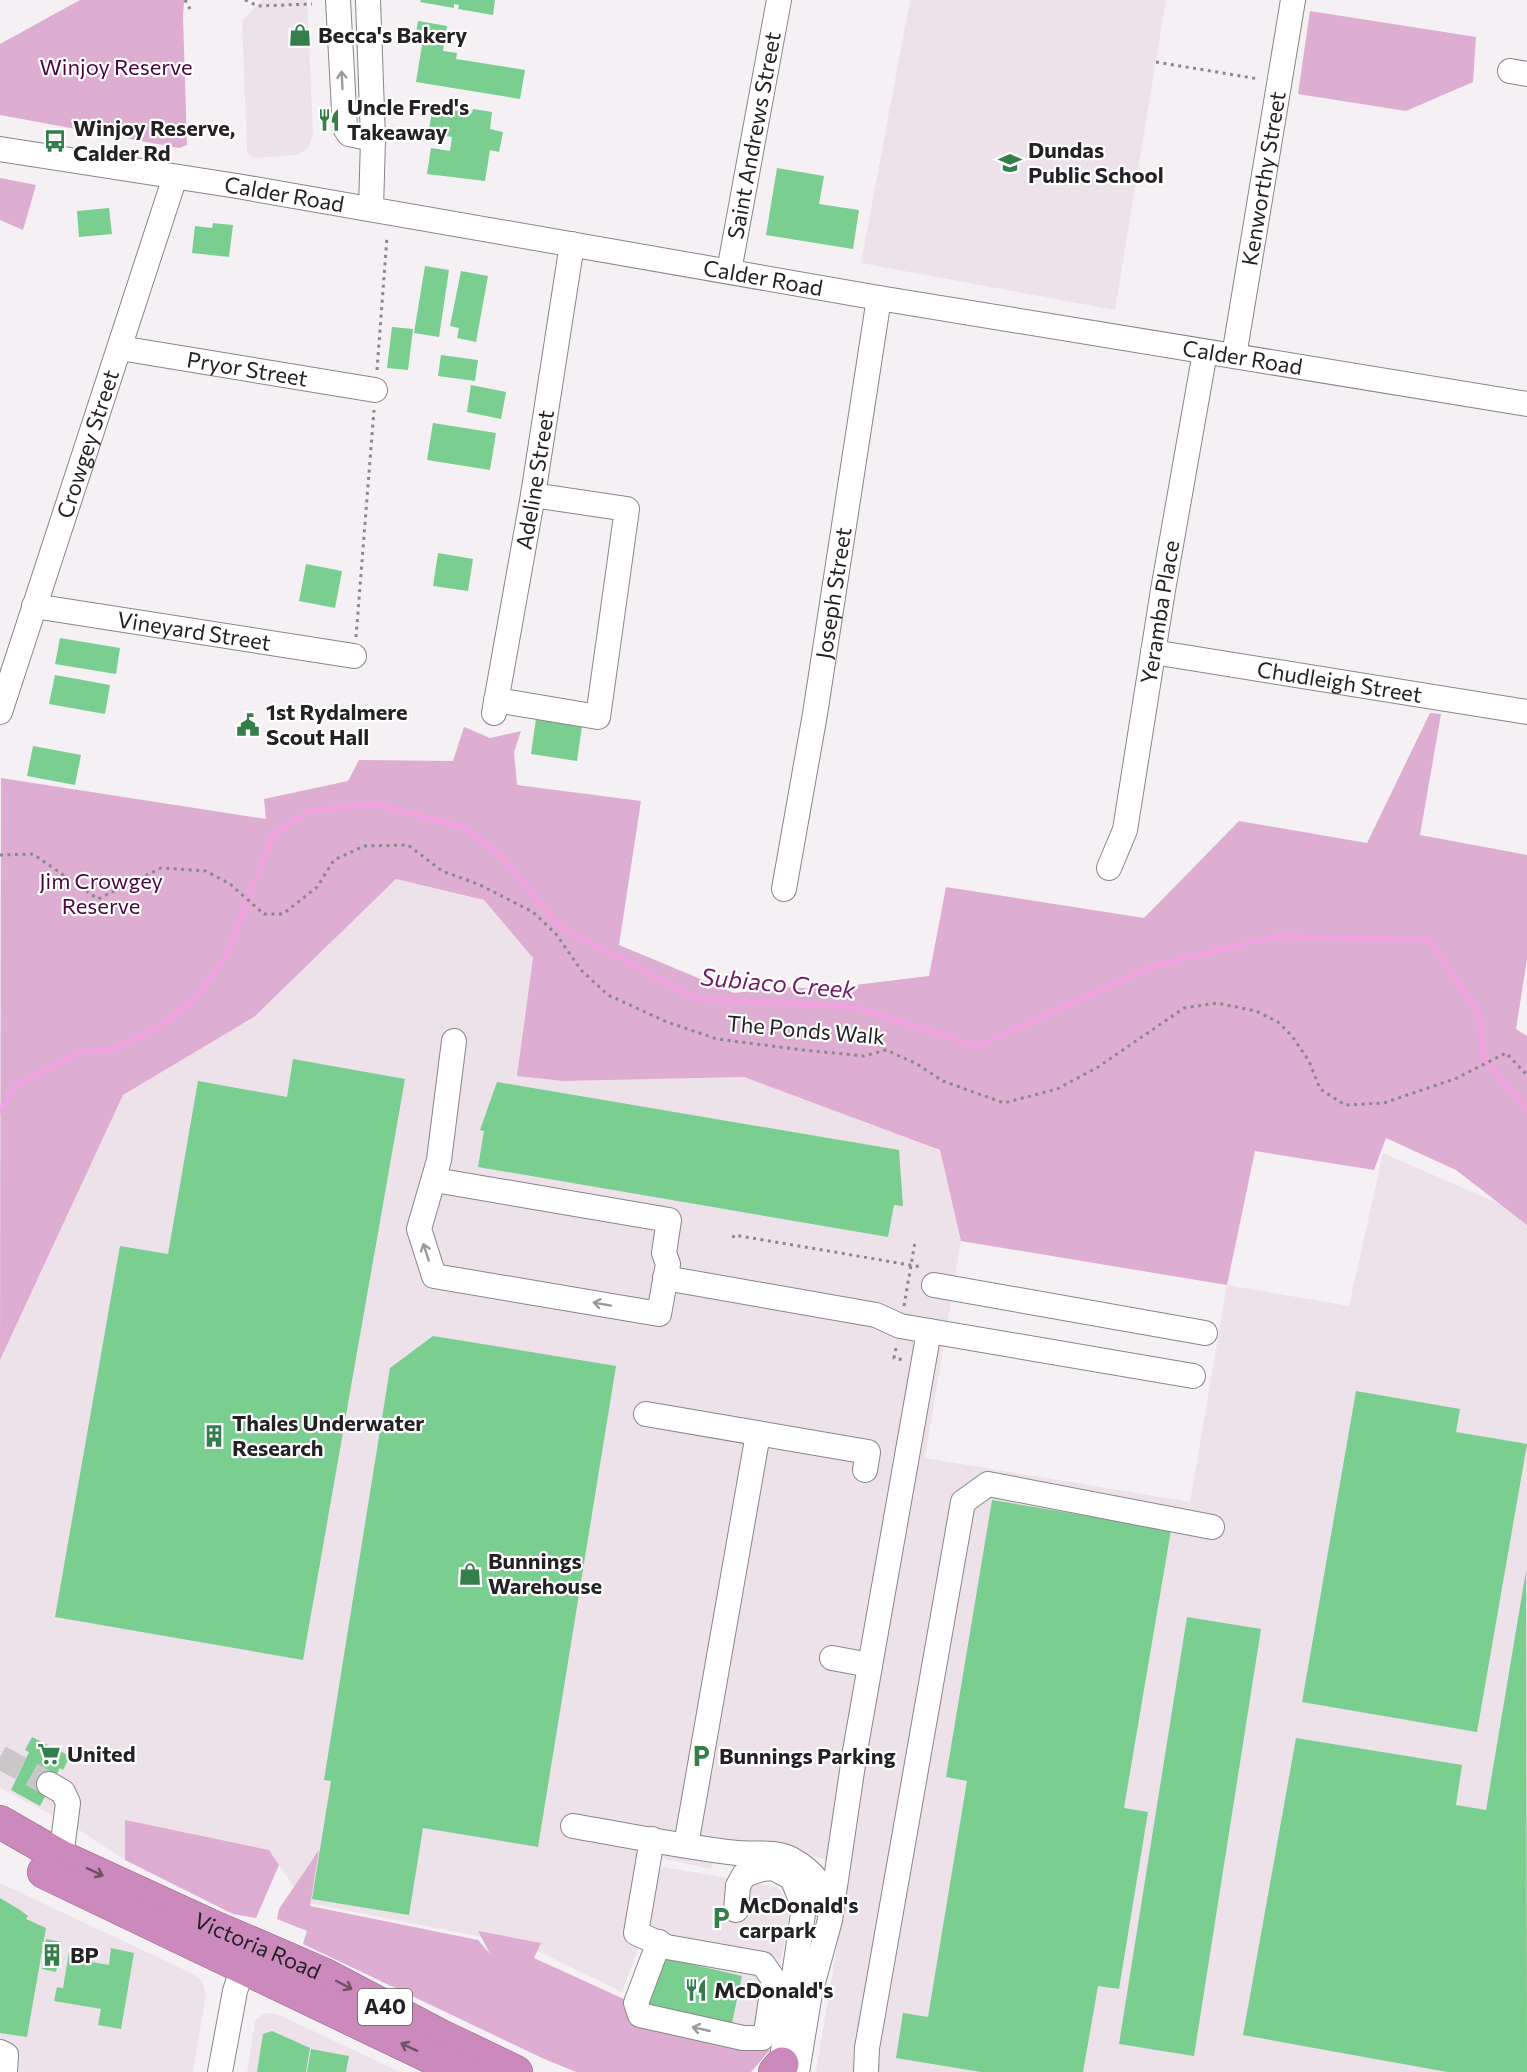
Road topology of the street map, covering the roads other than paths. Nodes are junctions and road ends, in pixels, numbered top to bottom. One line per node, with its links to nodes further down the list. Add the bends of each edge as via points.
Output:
1 (338, 0): 5 (street, one-way to 1, via 350,134 345,128)
2 (368, 0): 5 (street)
3 (779, 0): 10 (street, Saint Andrews Street)
4 (1293, 0): 14 (street, Kenworthy Street)
5 (373, 139): 8 (street)
6 (0, 149): 7 (street, Calder Road)
7 (175, 177): 8 (street, Calder Road); 12 (street, Crowgey Street)
8 (371, 209): 9 (street, Calder Road)
9 (572, 244): 10 (street, Calder Road); 17 (street, Adeline Street)
10 (729, 271): 11 (street, Calder Road)
11 (879, 298): 13 (street, Calder Road); 24 (street, Joseph Street)
12 (120, 348): 15 (street, Pryor Street); 18 (street, Crowgey Street)
13 (1205, 352): 14 (street, Calder Road); 19 (street, Yeramba Place)
14 (1233, 356): 16 (street, Calder Road)
15 (375, 390)
16 (1527, 404)
17 (533, 495): 17 (street, Adeline Street, via 495,707 598,717 627,509)
18 (34, 606): 20 (street, Vineyard Street); 22 (street, Crowgey Street)
19 (1153, 652): 21 (street, Chudleigh Street); 23 (street, Yeramba Place, via 1125,830)
20 (354, 656)
21 (1527, 711)
22 (0, 712)
23 (1109, 868)
24 (784, 889)
25 (454, 1041): 26 (street)
26 (432, 1190): 27 (street, via 669,1220); 27 (street, one-way to 26, via 659,1314 434,1276 419,1229)
27 (665, 1278): 29 (street, via 876,1315 900,1326)
28 (938, 1286): 30 (street)
29 (929, 1330): 31 (street); 37 (street)
30 (1205, 1333)
31 (1193, 1376)
32 (646, 1414): 33 (street)
33 (758, 1434): 34 (street, via 868,1452); 43 (street)
34 (865, 1470)
35 (1212, 1527): 58 (street, via 988,1484 963,1502)
36 (832, 1658): 37 (street)
37 (870, 1665): 41 (street)
38 (49, 1784): 46 (street, via 63,1792 68,1803)
39 (0, 1822): 46 (highway, Victoria Road / A40)
40 (573, 1826): 42 (street)
41 (843, 1828): 48 (street); 50 (street)
42 (652, 1839): 43 (street); 52 (street, via 636,1933)
43 (686, 1845): 45 (street)
44 (0, 1848): 53 (highway, Victoria Road / A40, via 84,1893)
45 (738, 1853): 47 (street); 48 (street, via 775,1853 789,1858)
46 (61, 1857): 53 (highway, Victoria Road / A40, one-way to 53)
47 (774, 1868): 49 (street, via 744,1875 738,1886); 51 (street, via 792,1878 801,1895)
48 (821, 1884): 50 (street); 51 (street)
49 (736, 1910)
50 (830, 1920): 54 (street)
51 (802, 1937): 54 (street)
52 (659, 1942): 52 (street, one-way to 52, via 667,1947 763,1964 774,1980 762,2038 743,2038 640,2015 636,2003)
53 (248, 1956): 55 (street, via 236,1990); 56 (highway, Victoria Road / A40, one-way to 53); 57 (highway, Victoria Road / A40, one-way to 57, via 323,1974)
54 (783, 2070)
55 (220, 2072)
56 (462, 2072)
57 (516, 2072)
58 (866, 2072)

